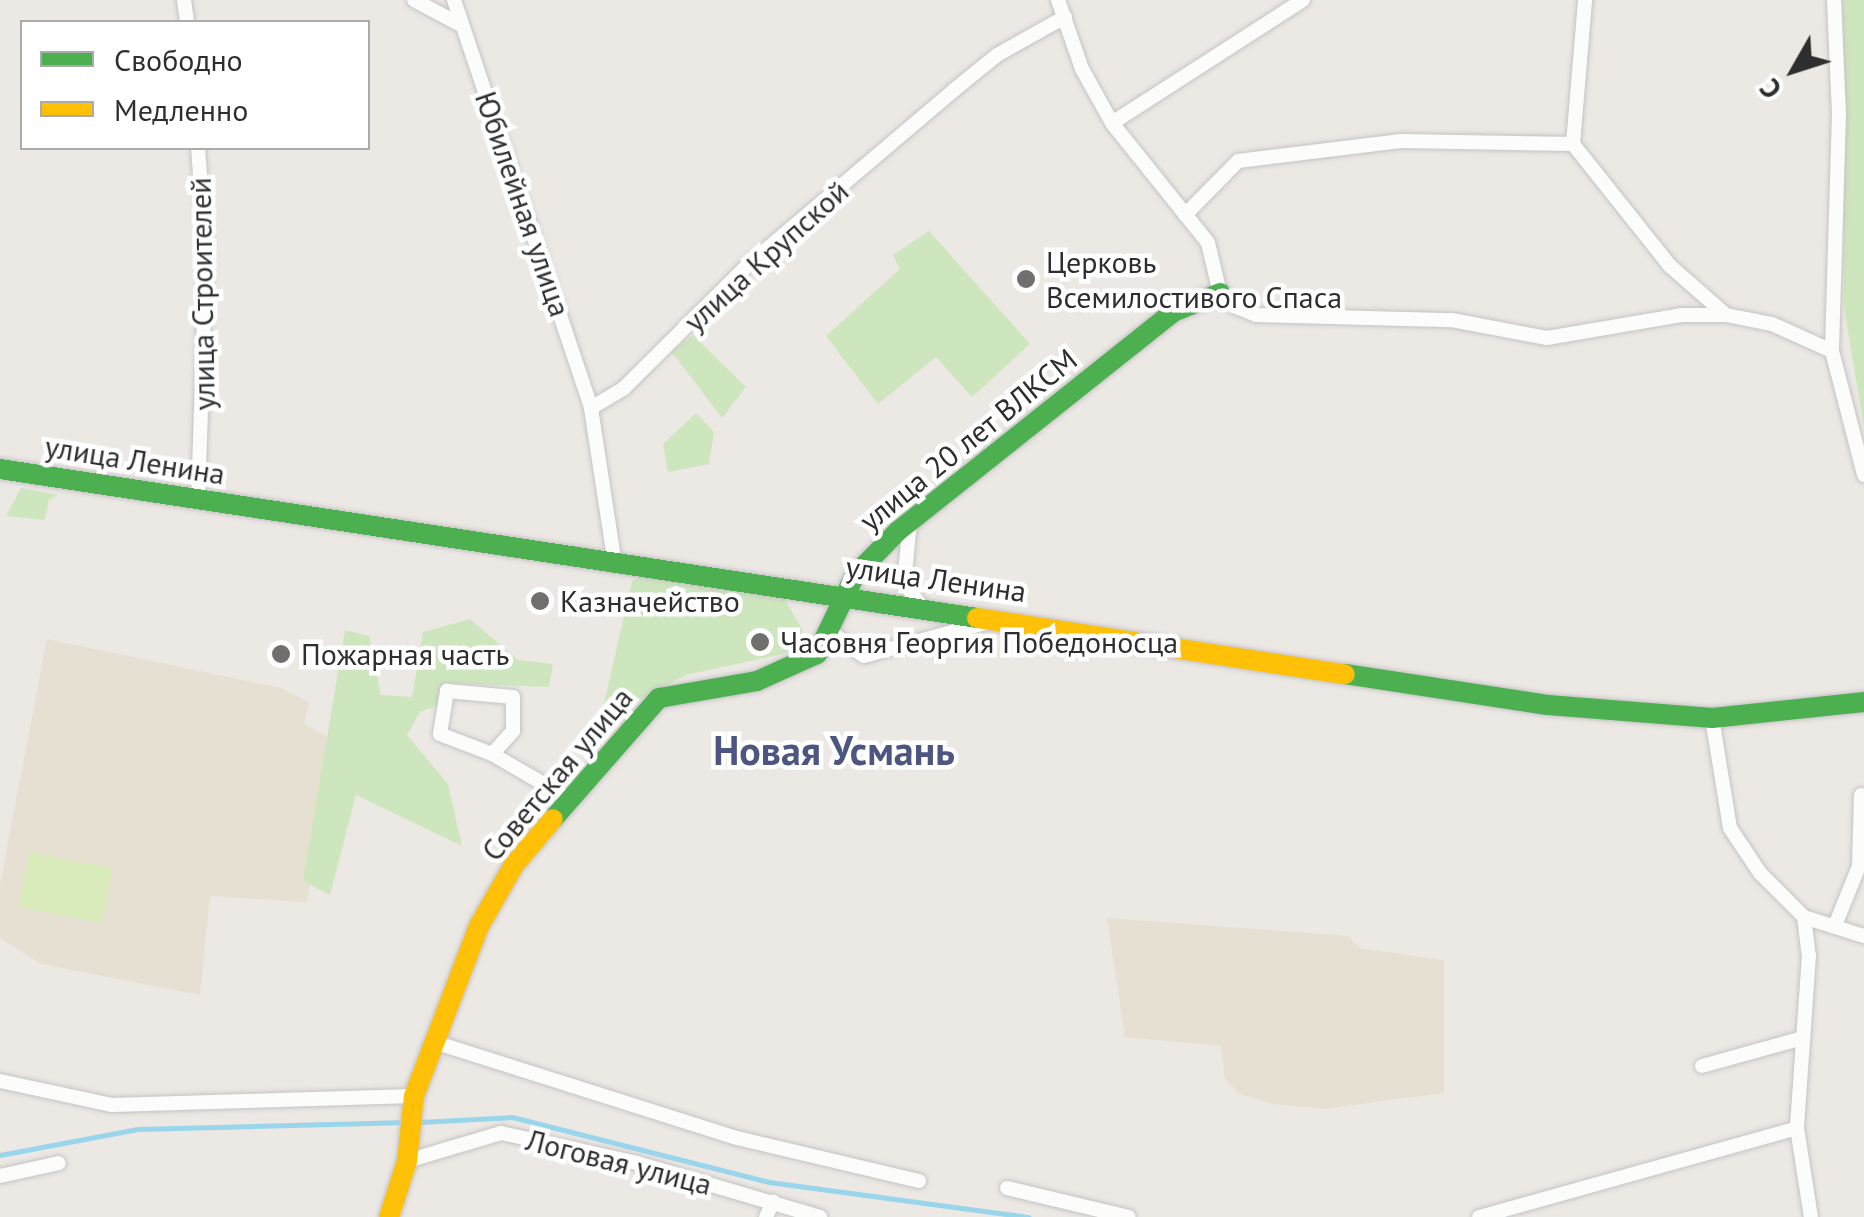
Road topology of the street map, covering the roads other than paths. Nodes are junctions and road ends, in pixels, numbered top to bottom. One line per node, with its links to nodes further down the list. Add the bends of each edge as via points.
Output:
1 (414, 0): 8 (street)
2 (454, 0): 8 (street, Юбилейная улица)
3 (1058, 0): 7 (street)
4 (1303, 0): 9 (street)
5 (1585, 0): 10 (street)
6 (1834, 0): 15 (street, via 1840,113)
7 (1066, 18): 9 (street, via 1082,70); 16 (street, улица Крупской, via 997,55 954,90 749,264 624,388)
8 (459, 24): 16 (street, Юбилейная улица)
9 (1112, 123): 12 (street)
10 (1574, 144): 12 (street, via 1402,141 1238,161); 14 (street, via 1670,266)
11 (198, 150): 19 (street, улица Строителей, via 206,326)
12 (1185, 215): 13 (street, via 1208,243)
13 (1220, 293): 14 (street, via 1256,315 1452,320 1547,338 1681,315); 20 (main road, улица 20 лет ВЛКСМ, via 1174,312)
14 (1726, 315): 15 (street, via 1772,324)
15 (1833, 355): 18 (street)
16 (592, 408): 21 (street)
17 (0, 469): 19 (main road, улица Ленина)
18 (1864, 475)
19 (198, 500): 21 (main road, улица Ленина)
20 (910, 522): 22 (main road, улица 20 лет ВЛКСМ); 23 (street, via 904,583)
21 (614, 558): 22 (main road, улица Ленина)
22 (841, 596): 23 (main road, улица Ленина); 25 (main road)
23 (922, 607): 24 (main road, улица Ленина)
24 (998, 618): 25 (street, via 864,656); 27 (main road, улица Ленина, via 1487,697)
25 (832, 633): 30 (main road, Советская улица, via 801,665 659,698)
26 (1864, 702): 27 (main road, улица Ленина)
27 (1712, 718): 31 (street, via 1730,828 1760,874)
28 (492, 754): 28 (street, via 512,730 513,697 446,691 440,734); 30 (street)
29 (1861, 795): 32 (street, via 1858,866)
30 (568, 798): 35 (main road, Советская улица, via 514,864 479,926)
31 (1804, 916): 32 (street); 34 (street, via 1809,955)
32 (1836, 923): 33 (street)
33 (1864, 936)
34 (1803, 1038): 36 (street); 39 (street)
35 (434, 1042): 38 (main road, Советская улица); 43 (street, via 737,1138)
36 (1702, 1066)
37 (0, 1081): 38 (street, via 112,1105)
38 (414, 1096): 40 (main road, Советская улица)
39 (1797, 1128): 50 (street); 51 (street)
40 (407, 1161): 45 (street, Логовая улица, via 500,1134); 46 (main road, Советская улица)
41 (60, 1164): 42 (street)
42 (0, 1176)
43 (919, 1181)
44 (1007, 1188): 49 (street)
45 (773, 1201): 47 (street); 48 (street, Логовая улица)
46 (390, 1217)
47 (766, 1217)
48 (820, 1217)
49 (1128, 1217)
50 (1479, 1217)
51 (1812, 1217)

